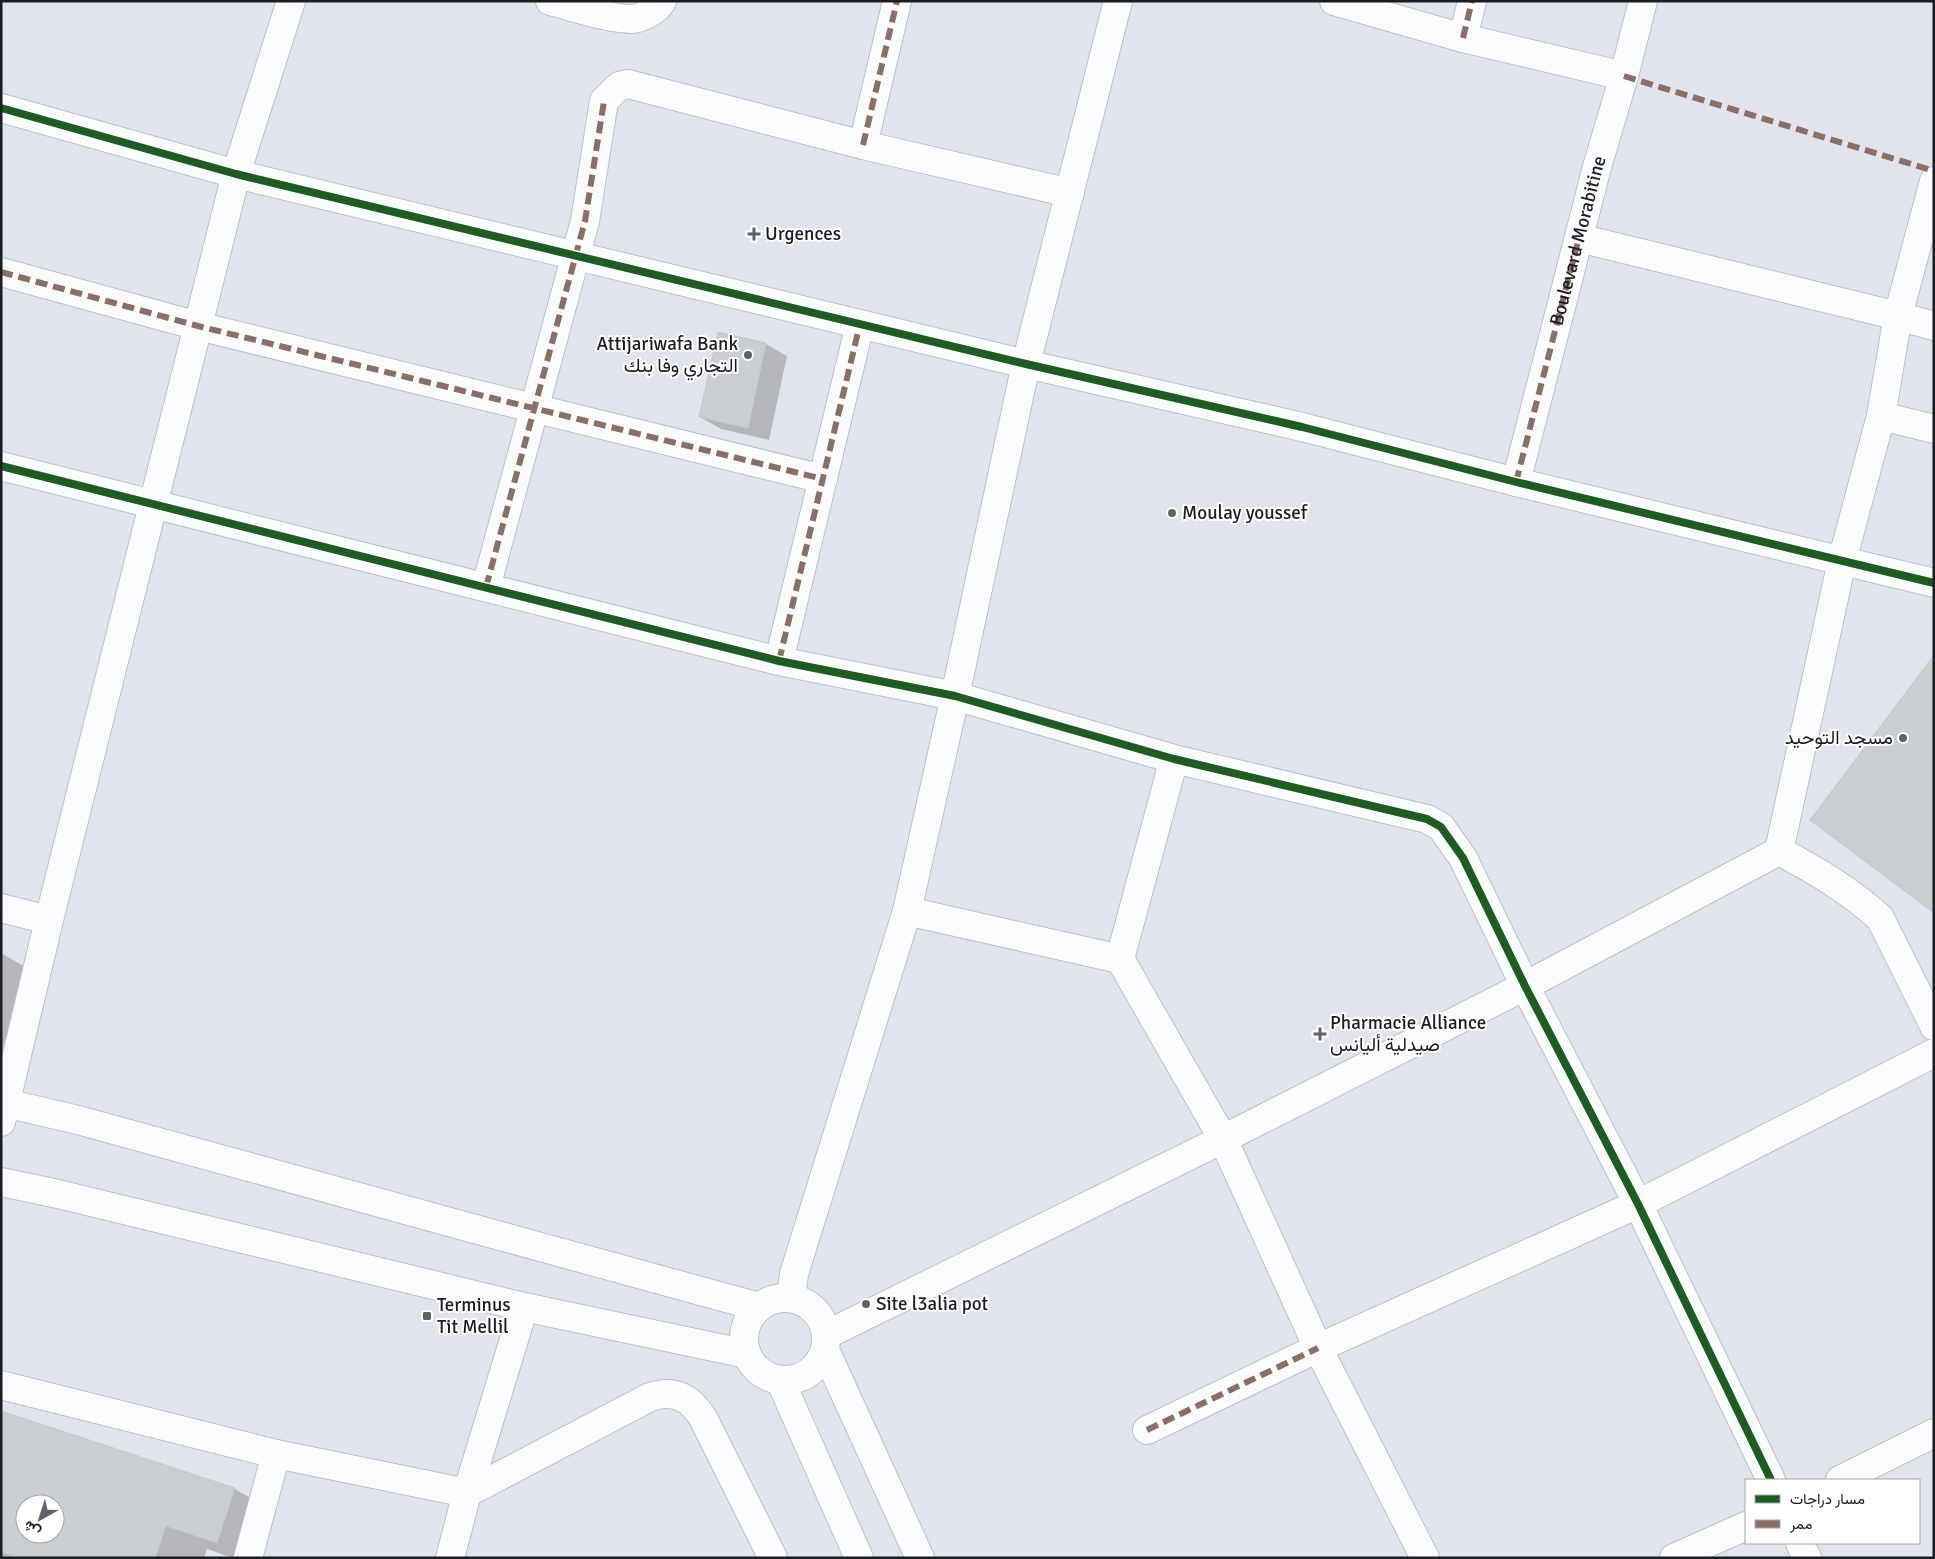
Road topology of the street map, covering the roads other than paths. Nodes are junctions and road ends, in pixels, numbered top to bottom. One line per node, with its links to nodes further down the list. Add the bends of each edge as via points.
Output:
1 (291, 1): 13 (street)
2 (550, 1): 3 (street, via 633,19 651,12)
3 (662, 1)
4 (897, 1): 12 (street)
5 (1118, 1): 15 (street)
6 (1334, 1): 9 (street)
7 (1472, 1): 9 (street)
8 (1643, 1): 10 (street, Boulevard Morabitine)
9 (1463, 38): 10 (street)
10 (1624, 76): 16 (street, Boulevard Morabitine)
11 (1, 108): 13 (street)
12 (863, 145): 15 (street); 17 (street, via 628,84 619,86 604,100 585,221)
13 (236, 174): 17 (street); 21 (street)
14 (1934, 181): 19 (street)
15 (1070, 193): 23 (street)
16 (1580, 238): 19 (street); 29 (street, Boulevard Morabitine)
17 (576, 256): 20 (street); 24 (street)
18 (1, 272): 21 (street)
19 (1898, 316): 22 (street); 25 (street)
20 (860, 324): 23 (street); 28 (street)
21 (198, 326): 24 (street); 30 (street)
22 (1934, 326)
23 (1026, 364): 29 (street, via 1302,427); 35 (street)
24 (535, 408): 28 (street); 33 (street)
25 (1881, 416): 26 (street); 31 (street)
26 (1934, 429)
27 (1, 466): 30 (street)
28 (823, 479): 34 (street)
29 (1516, 482): 31 (street)
30 (153, 504): 33 (street); 40 (street)
31 (1842, 561): 32 (street); 37 (street)
32 (1934, 583)
33 (486, 587): 34 (street)
34 (779, 660): 35 (street)
35 (955, 696): 36 (street); 39 (street)
36 (1174, 759): 41 (street); 42 (street, via 1427,819 1440,827 1463,858)
37 (1780, 851): 42 (street); 43 (street, via 1828,877 1880,918)
38 (1, 908): 40 (street)
39 (907, 911): 41 (street); 49 (street, via 794,1274)
40 (49, 920): 45 (street)
41 (1120, 959): 46 (street)
42 (1525, 986): 46 (street); 48 (street)
43 (1934, 1026)
44 (1934, 1053): 48 (street)
45 (2, 1109): 51 (street, via 78,1120)
46 (1223, 1139): 52 (street); 53 (street)
47 (1, 1182): 50 (street)
48 (1638, 1204): 53 (street); 60 (street)
49 (791, 1298): 51 (street, via 774,1300); 52 (street, via 802,1301 819,1315)
50 (524, 1307): 54 (street); 62 (street)
51 (759, 1307): 54 (street, via 745,1329)
52 (826, 1342): 55 (street, via 819,1364 808,1374 794,1380); 69 (street)
53 (1318, 1348): 57 (street); 70 (street)
54 (747, 1354): 55 (street, via 754,1366 766,1376)
55 (780, 1380): 68 (street)
56 (1, 1385): 59 (street)
57 (1147, 1430)
58 (1934, 1433): 61 (street)
59 (276, 1454): 62 (street); 65 (street)
60 (1771, 1479)
61 (1842, 1479)
62 (467, 1493): 66 (street); 67 (street, via 650,1397 680,1395 703,1418)
63 (1745, 1526): 71 (street)
64 (1800, 1544): 72 (street)
65 (248, 1558)
66 (450, 1558)
67 (773, 1558)
68 (859, 1558)
69 (920, 1558)
70 (1425, 1558)
71 (1674, 1558)
72 (1807, 1558)

